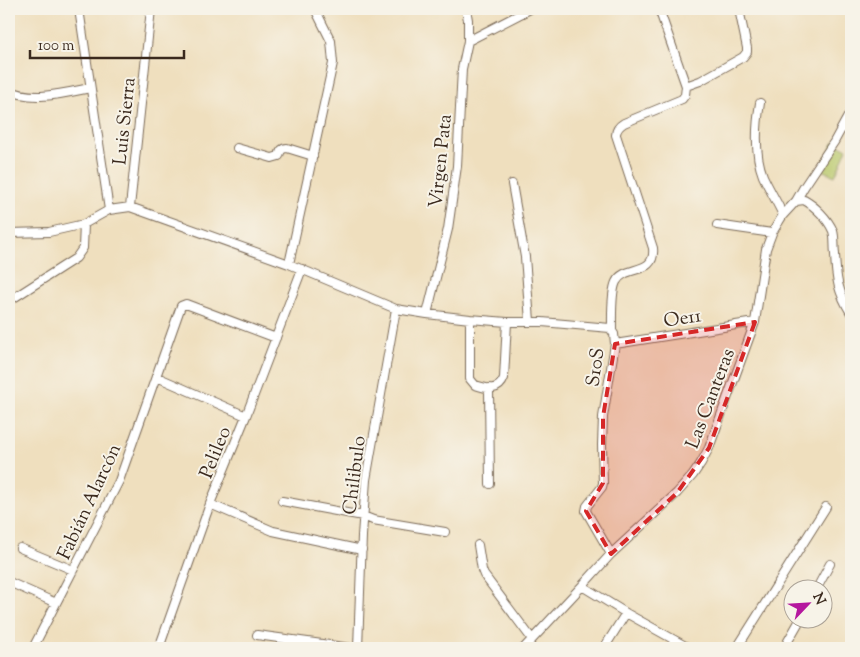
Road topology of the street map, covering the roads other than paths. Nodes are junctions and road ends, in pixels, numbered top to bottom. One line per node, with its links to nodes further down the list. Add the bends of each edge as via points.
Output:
1 (79, 9): 10 (street)
2 (151, 9): 18 (street, Luis Sierra)
3 (315, 9): 15 (street, via 331,42 333,63)
4 (466, 9): 8 (street, Virgen Pata)
5 (530, 9): 8 (street)
6 (659, 9): 9 (street)
7 (739, 9): 9 (street, via 747,52)
8 (468, 41): 30 (street, Virgen Pata, via 462,69 457,166 448,229)
9 (686, 86): 35 (street, via 682,99 624,123 616,131 654,253 648,265 618,278 613,291)
10 (90, 88): 11 (street, via 51,96 18,95); 19 (street)
11 (9, 90)
12 (760, 102): 20 (street, via 757,128 759,160)
13 (851, 111): 17 (street, Las Canteras)
14 (237, 148): 15 (street, via 272,158 279,156 284,148)
15 (313, 156): 25 (street)
16 (512, 184): 32 (street, via 525,257)
17 (796, 201): 20 (street, Las Canteras); 29 (street, via 804,200 813,205 833,232 836,276)
18 (130, 207): 19 (street); 25 (street, S10S)
19 (109, 210): 21 (street)
20 (783, 215): 24 (street, Las Canteras)
21 (84, 224): 23 (street, via 49,232); 27 (street, via 82,248 76,258)
22 (717, 226): 24 (street)
23 (9, 233)
24 (772, 233): 34 (street, Las Canteras, via 766,249)
25 (289, 264): 26 (street, S10S)
26 (302, 269): 28 (street, S10S); 36 (street, Pelileo)
27 (9, 302)
28 (396, 309): 30 (street, S10S); 45 (street, Chilibulo, via 366,480)
29 (851, 313)
30 (427, 314): 31 (street, S10S)
31 (470, 319): 33 (street, S10S); 39 (street, via 471,381)
32 (530, 321): 33 (street, S10S); 35 (street, S10S)
33 (507, 322): 39 (street, via 504,381)
34 (755, 322): 37 (street, Oe11); 50 (street, Las Canteras, via 702,463 677,493)
35 (612, 330): 37 (street, S10S)
36 (276, 338): 38 (street, Fabián Alarcón, via 186,304 181,306); 40 (street, Pelileo)
37 (615, 344): 50 (street, S10S, via 603,417 603,483 586,508)
38 (157, 377): 40 (street); 52 (street, Fabián Alarcón, via 120,481)
39 (489, 388): 41 (street)
40 (246, 416): 43 (street, Pelileo)
41 (490, 484)
42 (282, 501): 45 (street)
43 (210, 504): 49 (street, via 273,531); 62 (street, Pelileo)
44 (826, 507): 68 (street)
45 (363, 516): 46 (street); 49 (street, Chilibulo)
46 (445, 532)
47 (478, 544): 60 (street, via 487,580)
48 (20, 548): 52 (street)
49 (362, 550): 64 (street, Chilibulo)
50 (611, 554): 55 (street, Las Canteras)
51 (830, 564): 53 (street)
52 (73, 570): 56 (street, Fabián Alarcón)
53 (821, 580)
54 (9, 582): 56 (street)
55 (582, 586): 57 (street); 60 (street, Las Canteras)
56 (56, 603): 61 (street, Fabián Alarcón)
57 (626, 613): 66 (street); 67 (street)
58 (794, 630): 69 (street)
59 (257, 635): 63 (street)
60 (532, 639): 65 (street, Las Canteras)
61 (33, 648)
62 (160, 648)
63 (351, 648)
64 (358, 648)
65 (524, 648)
66 (604, 648)
67 (688, 648)
68 (737, 648)
69 (784, 648)

